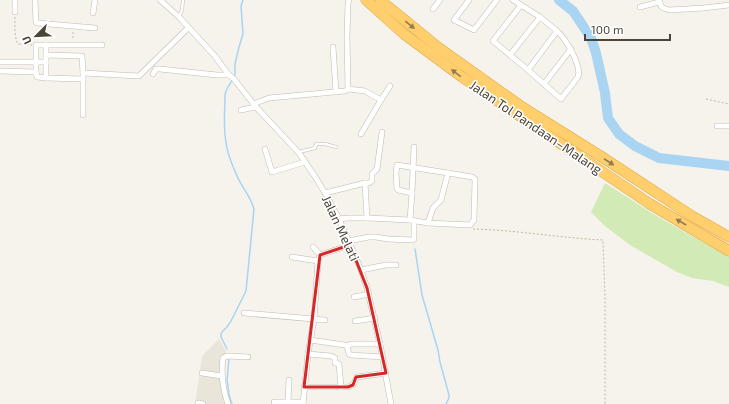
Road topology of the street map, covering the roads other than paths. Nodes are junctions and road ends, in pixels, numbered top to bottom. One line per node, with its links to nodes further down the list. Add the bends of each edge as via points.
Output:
1 (15, 0): 18 (street)
2 (35, 0): 22 (street, via 37,23)
3 (95, 0): 19 (street)
4 (160, 0): 20 (street, Jalan Melati)
5 (184, 0): 20 (lane)
6 (366, 0): 72 (highway, Jalan Tol Pandaan–Malang, one-way to 6, via 650,204 462,77 404,34)
7 (380, 0): 69 (highway, Jalan Tol Pandaan–Malang, one-way to 69, via 439,48 522,107)
8 (440, 0): 17 (street)
9 (469, 0): 10 (street, via 454,20 474,30)
10 (498, 0)
11 (513, 0): 15 (street)
12 (659, 1): 14 (street, via 663,8 669,10); 16 (street)
13 (348, 2): 45 (street)
14 (726, 4)
15 (521, 5): 21 (street); 31 (street, via 493,41)
16 (640, 7)
17 (433, 9)
18 (15, 12)
19 (93, 13)
20 (179, 17): 23 (street, Jalan Melati)
21 (540, 17): 24 (street); 31 (street)
22 (94, 28)
23 (188, 28): 40 (street, via 139,76); 41 (street, Jalan Melati)
24 (557, 31): 29 (street); 36 (street)
25 (46, 45): 26 (street); 30 (street); 34 (street, via 36,45)
26 (82, 45): 27 (street); 32 (street)
27 (102, 45)
28 (333, 47): 46 (street)
29 (571, 49): 43 (street); 43 (street, via 578,78 561,99)
30 (46, 55): 32 (street); 35 (street)
31 (510, 55): 36 (street)
32 (82, 56): 40 (street)
33 (0, 62): 34 (street)
34 (36, 62): 35 (street); 38 (street)
35 (46, 62): 42 (street)
36 (528, 70): 43 (street)
37 (0, 71): 38 (street)
38 (36, 72): 42 (street, via 37,77)
39 (153, 74): 41 (street, via 156,69 160,69)
40 (83, 76): 42 (street); 50 (street)
41 (232, 77): 48 (street, Jalan Melati)
42 (46, 78)
43 (544, 84)
44 (390, 86): 47 (street)
45 (348, 89): 46 (street); 47 (street, via 365,91)
46 (336, 92): 48 (street, via 269,98)
47 (381, 100): 54 (street)
48 (255, 105): 49 (street); 58 (street, Jalan Melati)
49 (242, 110)
50 (83, 114)
51 (717, 126): 52 (street)
52 (729, 126)
53 (382, 132): 62 (street, via 377,169 372,174 372,181)
54 (361, 134)
55 (336, 147): 58 (lane, via 316,144 315,148)
56 (414, 147): 60 (street)
57 (265, 149): 59 (street, via 272,172)
58 (301, 152): 59 (street, Jalan Melati)
59 (305, 162): 63 (street, Jalan Melati)
60 (413, 167): 61 (street); 64 (street); 64 (street, via 397,165 396,173 398,190)
61 (448, 173): 68 (street, via 441,200 433,208); 68 (street, via 475,178 474,220 469,226)
62 (365, 183): 63 (street); 65 (street)
63 (325, 193): 66 (street, Jalan Melati)
64 (412, 193): 67 (street)
65 (367, 218): 66 (street); 67 (street)
66 (339, 219): 70 (street, Jalan Melati)
67 (413, 222): 68 (street); 70 (street, via 413,240 369,237)
68 (428, 223)
69 (726, 236)
70 (349, 243): 74 (street); 76 (street, Jalan Melati)
71 (313, 247): 74 (street)
72 (729, 251)
73 (292, 257): 74 (street)
74 (319, 258): 81 (street)
75 (396, 265): 76 (street)
76 (361, 270): 77 (street, Jalan Melati)
77 (369, 294): 78 (street); 80 (street, Jalan Melati)
78 (354, 297)
79 (244, 313): 81 (street)
80 (375, 318): 83 (street); 85 (street, Jalan Melati)
81 (314, 319): 82 (street); 84 (street)
82 (325, 320)
83 (355, 321)
84 (310, 340): 86 (street); 87 (street)
85 (380, 344): 86 (street); 89 (street, Jalan Melati)
86 (347, 346): 89 (street, via 351,355)
87 (308, 354): 94 (street); 95 (street, via 335,358 335,363 339,364)
88 (248, 357): 92 (street, via 224,356)
89 (383, 357): 91 (street, Jalan Melati)
90 (202, 373): 92 (street)
91 (386, 373): 95 (street, via 357,377 352,386); 102 (street, Jalan Melati)
92 (222, 376): 101 (street)
93 (289, 380): 97 (street)
94 (304, 387): 95 (street); 98 (street)
95 (341, 387)
96 (274, 402): 97 (street)
97 (288, 402): 98 (street)
98 (303, 403)
99 (198, 404): 100 (street)
100 (203, 404)
101 (228, 404)
102 (391, 404)

